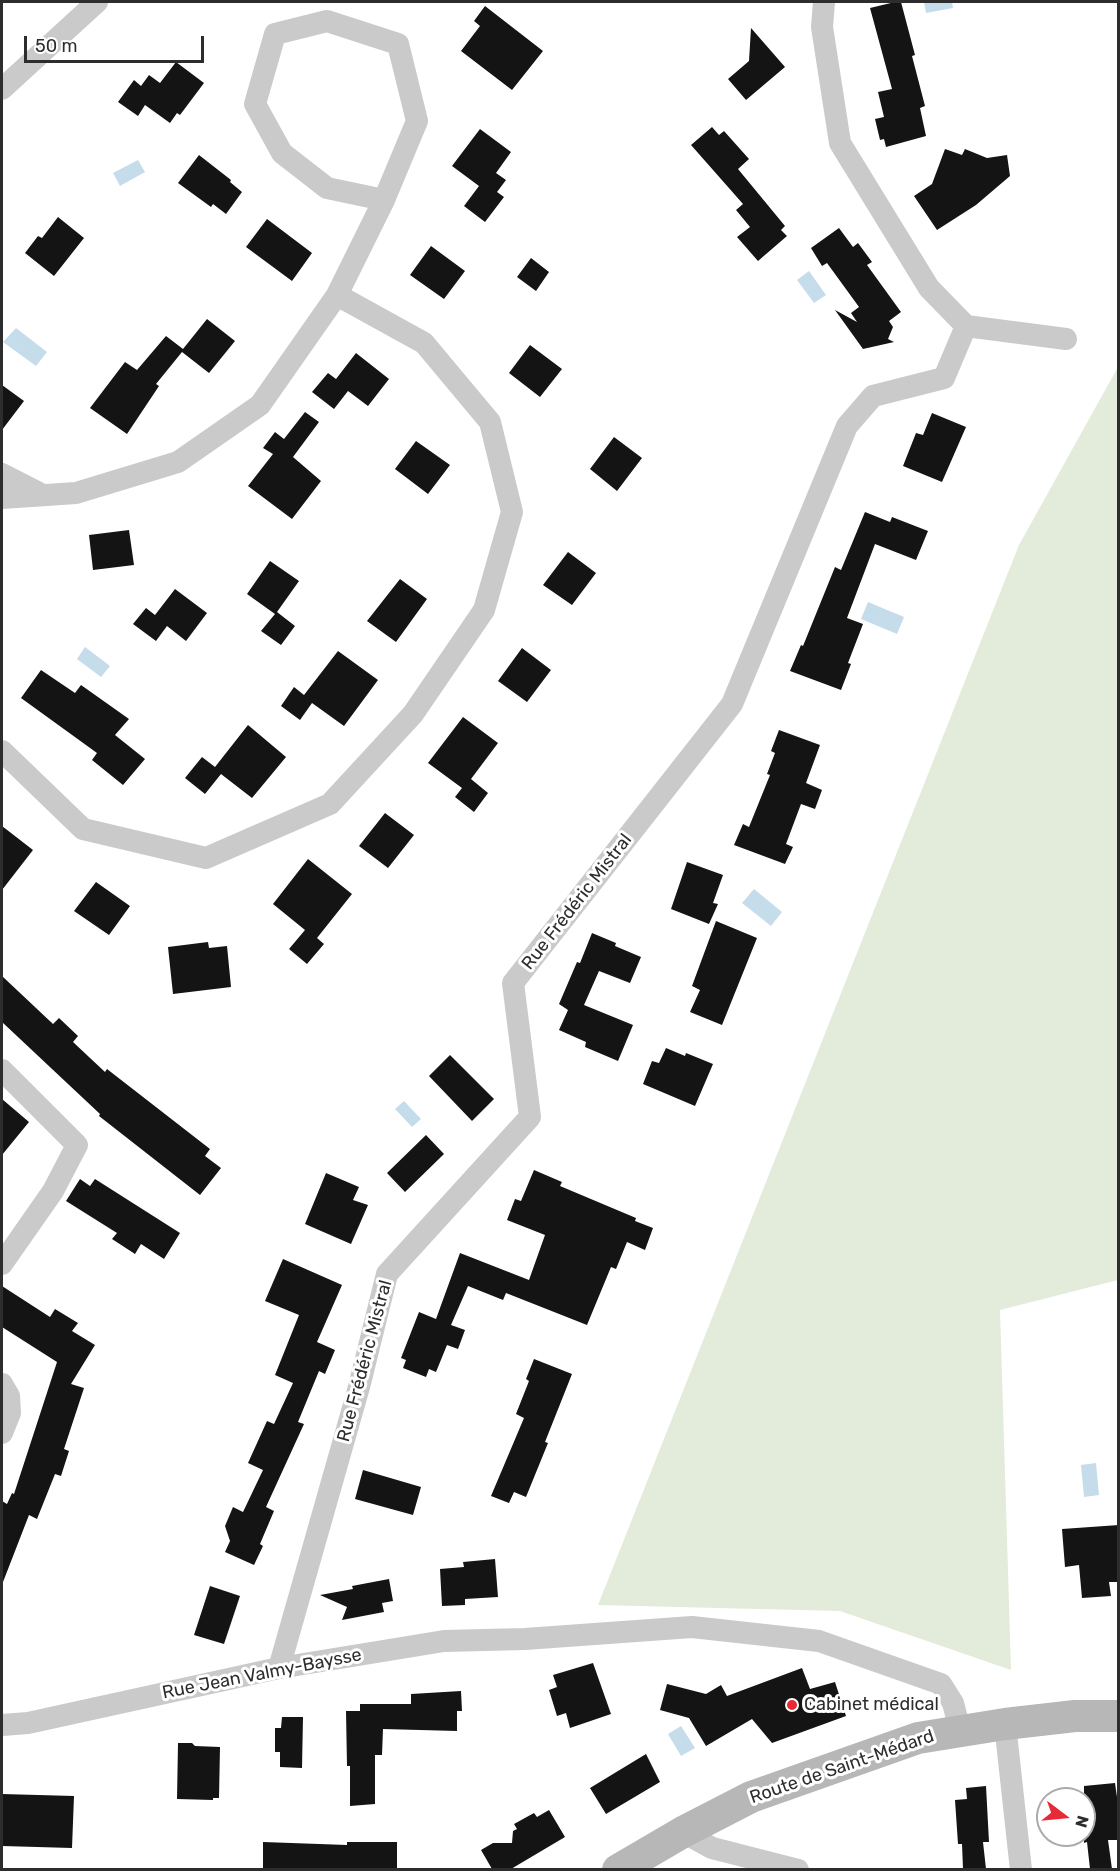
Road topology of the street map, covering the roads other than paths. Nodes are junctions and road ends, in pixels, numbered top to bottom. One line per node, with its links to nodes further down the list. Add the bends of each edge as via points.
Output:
1 (97, 2): 3 (street)
2 (824, 2): 6 (street, via 822,27 840,143 929,288)
3 (2, 89)
4 (384, 200): 4 (street, via 417,121 399,44 327,21 275,34 255,105 282,153 327,189); 5 (street)
5 (337, 295): 9 (street, via 260,405 178,462 76,493); 11 (street, via 424,343 490,422 512,512 484,610 413,714 330,804 206,858 82,830)
6 (966, 326): 7 (street); 16 (street, Rue Frédéric Mistral, via 944,378 873,396 847,426 732,704 513,983 530,1117 387,1274 359,1388)
7 (1066, 339)
8 (2, 474): 9 (street)
9 (43, 495): 10 (street)
10 (2, 498)
11 (2, 751)
12 (2, 1070): 13 (street, via 77,1145 53,1191)
13 (2, 1264)
14 (2, 1384): 15 (street, via 9,1396 9,1413)
15 (2, 1432)
16 (279, 1668): 19 (street, Rue Jean Valmy-Baysse, via 28,1723); 20 (street, Rue Jean Valmy-Baysse, via 444,1641 692,1627 819,1641 941,1684 953,1703)
17 (1119, 1716): 18 (street, Route de Saint-Médard, via 1075,1716)
18 (1005, 1724): 20 (street, Route de Saint-Médard); 24 (street)
19 (2, 1725)
20 (960, 1730): 21 (street, Route de Saint-Médard, via 918,1738 751,1797)
21 (683, 1832): 22 (street, Route de Saint-Médard); 23 (street, via 712,1848)
22 (618, 1869)
23 (798, 1869)
24 (1021, 1869)

